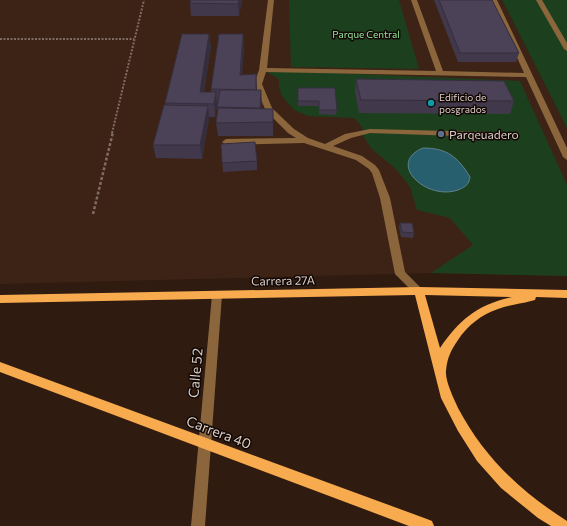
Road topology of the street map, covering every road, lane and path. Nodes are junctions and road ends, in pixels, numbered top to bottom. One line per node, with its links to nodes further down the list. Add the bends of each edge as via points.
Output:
1 (144, 0): 7 (path)
2 (271, 0): 9 (street)
3 (414, 0): 10 (street)
4 (494, 0): 11 (street)
5 (539, 0): 8 (street)
6 (0, 39): 7 (path)
7 (134, 39): 17 (path)
8 (567, 49)
9 (263, 70): 10 (street); 13 (street, via 258,84 269,109 291,131)
10 (440, 74): 11 (street)
11 (529, 75): 16 (street)
12 (487, 134): 15 (street, via 370,131 344,136)
13 (305, 140): 14 (street); 15 (street)
14 (226, 142)
15 (327, 146): 18 (street, via 359,158 372,166 376,172 385,198 400,274)
16 (567, 157)
17 (93, 214)
18 (419, 291): 19 (main road, Carrera 27A); 21 (main road, Carrera 27A); 24 (main road)
19 (547, 294): 20 (main road, Carrera 27A); 24 (main road, via 495,305 474,316 458,331 444,351)
20 (567, 294)
21 (217, 295): 22 (main road, Carrera 27A); 25 (street, Calle 52)
22 (0, 299)
23 (0, 367): 25 (main road, Carrera 40)
24 (440, 372): 28 (main road, via 447,398 482,457 506,483 543,514)
25 (204, 443): 26 (street, Calle 52); 27 (main road, Carrera 40)
26 (198, 526)
27 (428, 526)
28 (563, 526)

